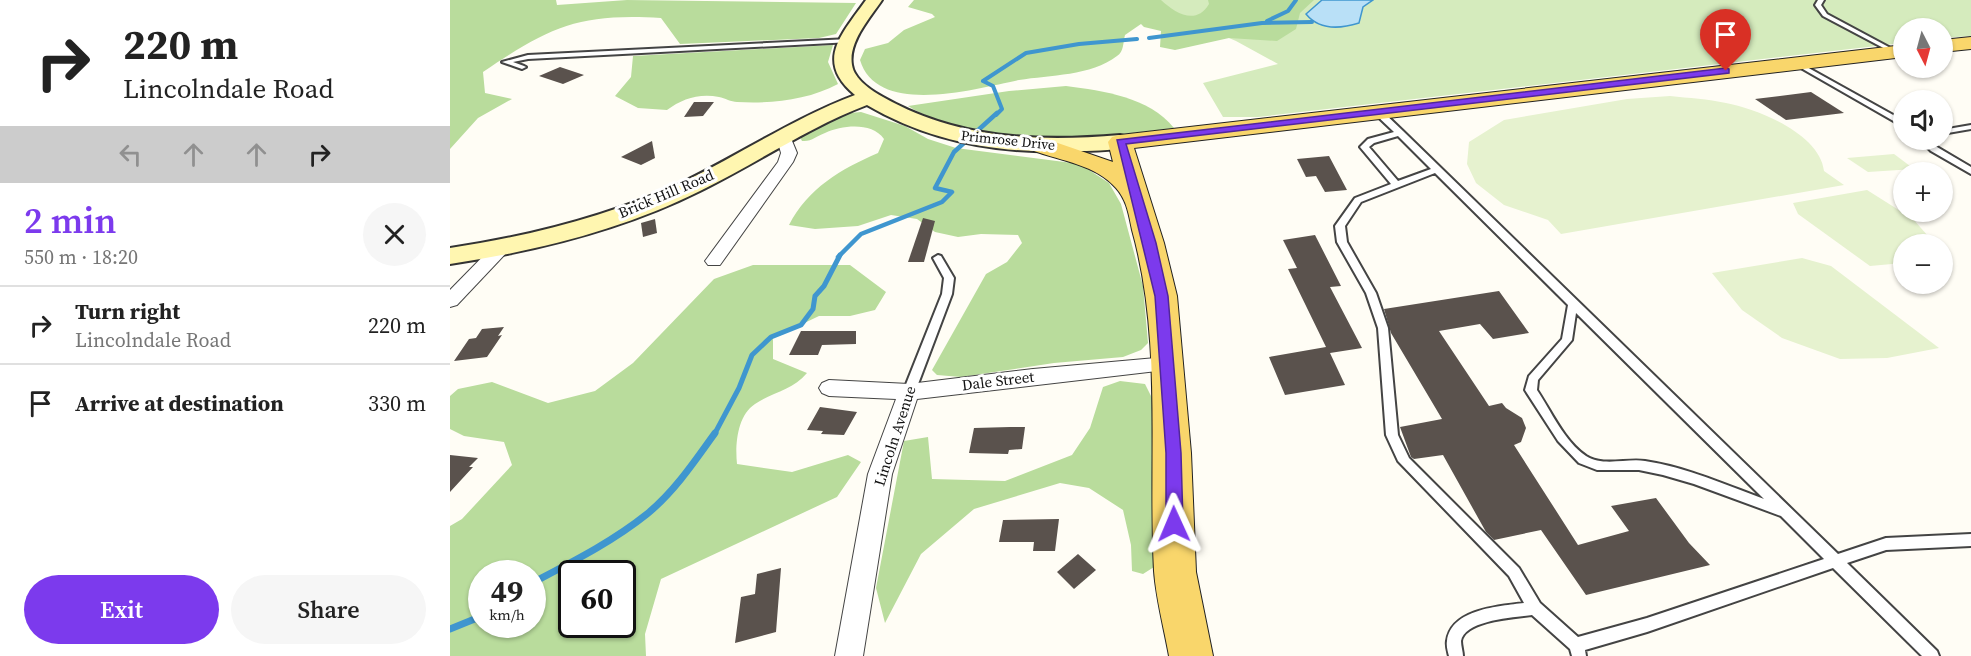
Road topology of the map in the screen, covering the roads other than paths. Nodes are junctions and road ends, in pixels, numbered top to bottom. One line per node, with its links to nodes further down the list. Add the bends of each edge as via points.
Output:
1 (874, 0): 3 (main road)
2 (1821, 0): 6 (lane, via 1818,5 1825,15)
3 (849, 41): 9 (lane, via 528,57 505,62); 10 (main road, Primrose Drive, via 842,62 844,72)
4 (1971, 43): 5 (main road)
5 (1953, 45)
6 (1893, 49)
7 (1893, 53): 8 (main road)
8 (1796, 63): 11 (main road); 12 (lane)
9 (522, 67)
10 (869, 97): 16 (main road, Brick Hill Road); 18 (main road, Primrose Drive, via 898,114 944,131 970,138)
11 (1378, 112): 15 (lane); 17 (main road)
12 (1893, 119)
13 (1971, 127): 14 (lane)
14 (1953, 130)
15 (1400, 133): 20 (lane); 22 (lane, via 1371,141 1364,147)
16 (783, 136): 24 (main road, Brick Hill Road, via 719,172 653,202 579,228); 27 (street, via 789,153 785,162)
17 (1120, 142): 18 (main road, Primrose Drive); 23 (main road)
18 (1043, 146): 23 (main road, via 1104,165 1118,173)
19 (1937, 150): 21 (lane)
20 (1437, 169): 22 (lane); 29 (lane)
21 (1971, 171)
22 (1397, 185): 36 (lane, via 1358,200 1340,226 1342,242 1371,293 1383,328 1392,435 1404,461 1514,572)
23 (1137, 197): 30 (main road, via 1162,296)
24 (503, 246): 25 (main road, Brick Hill Road); 28 (street)
25 (450, 256)
26 (938, 258): 32 (lane, Lincoln Avenue, via 949,278 947,294)
27 (714, 261)
28 (450, 301)
29 (1573, 303): 33 (lane); 33 (lane, via 1567,340 1533,379 1531,390 1584,461 1596,465 1636,464 1679,472)
30 (1167, 364): 32 (street, Dale Street); 39 (main road, via 1175,572)
31 (829, 388): 32 (street, Dale Street)
32 (909, 392): 38 (street, Lincoln Avenue, via 880,474)
33 (1784, 512): 35 (lane)
34 (1971, 540): 35 (lane, via 1886,544)
35 (1834, 561): 37 (lane); 41 (lane)
36 (1535, 608): 37 (lane); 40 (lane, via 1468,621 1458,629 1452,645)
37 (1578, 650)
38 (849, 656)
39 (1191, 656)
40 (1456, 656)
41 (1932, 656)

